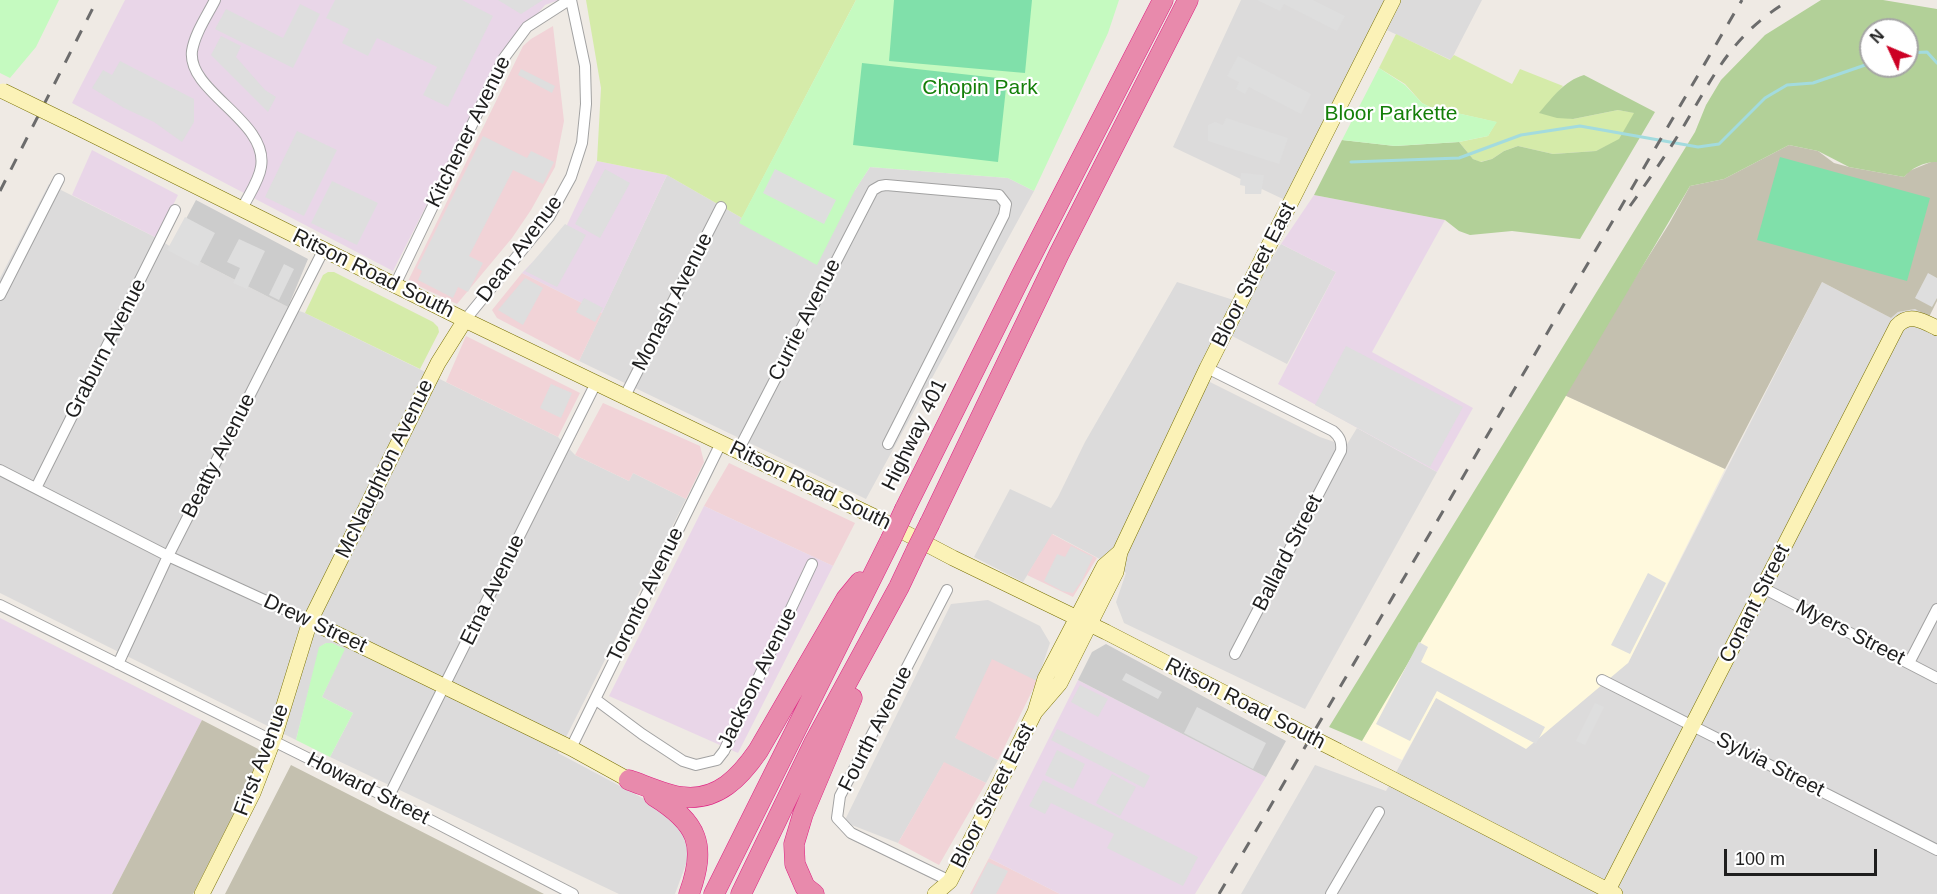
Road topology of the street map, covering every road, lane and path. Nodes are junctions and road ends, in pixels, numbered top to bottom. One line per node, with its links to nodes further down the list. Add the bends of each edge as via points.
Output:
1 (215, 0): 9 (street, via 196,38 193,61 200,77 251,132 259,146 261,169)
2 (570, 0): 12 (street, Kitchener Avenue, via 527,27 504,58); 14 (street, Dean Avenue, via 585,66 586,104 582,143 571,177 549,217)
3 (1163, 0): 25 (highway, Highway 401, bridge)
4 (1188, 0): 27 (highway, bridge, via 1059,254)
5 (1393, 0): 16 (main road, Bloor Street East)
6 (2, 90): 9 (main road, Ritson Road South, bridge)
7 (59, 179): 13 (street)
8 (721, 207): 18 (street, Monash Avenue)
9 (242, 209): 11 (main road, Ritson Road South)
10 (175, 210): 23 (street, Graburn Avenue)
11 (324, 249): 12 (main road, Ritson Road South); 24 (street, Beatty Avenue)
12 (395, 285): 14 (main road, Ritson Road South)
13 (0, 295)
14 (465, 320): 17 (main road, Ritson Road South); 32 (main road, McNaughton Avenue, via 425,388)
15 (1937, 328): 28 (main road, Conant Street, via 1908,318 1896,326)
16 (1207, 368): 33 (main road, Bloor Street East, via 1120,552 1104,566); 34 (street, Ballard Street, via 1333,431 1341,440 1341,451)
17 (596, 383): 18 (main road, Ritson Road South); 39 (street, Etna Avenue)
18 (625, 396): 19 (main road, Ritson Road South)
19 (721, 442): 21 (main road, Ritson Road South); 40 (street, Toronto Avenue)
20 (888, 444): 21 (street, Currie Avenue, via 1004,215 1006,204 999,195 886,185 873,190)
21 (738, 451): 33 (main road, Ritson Road South)
22 (0, 470): 23 (street, Drew Street)
23 (36, 488): 24 (street, Drew Street)
24 (168, 556): 32 (street, Drew Street); 36 (street, Beatty Avenue)
25 (882, 556): 44 (highway, via 846,599 743,772 727,786 704,796 682,798); 53 (highway, Highway 401)
26 (812, 564): 40 (street, Jackson Avenue, via 717,760 696,765 683,761)
27 (899, 586): 54 (highway, via 814,743); 55 (highway, via 794,844 795,864 805,887)
28 (1763, 588): 35 (street, Myers Street); 41 (main road, Conant Street)
29 (947, 590): 48 (street, Fourth Avenue, via 840,796 837,818 850,834)
30 (0, 606): 36 (street, Howard Street)
31 (1937, 609): 35 (street)
32 (310, 621): 39 (main road, Drew Street); 42 (main road, First Avenue)
33 (1084, 622): 48 (main road, Bloor Street East, via 1045,679 1035,712); 49 (main road, Ritson Road South, bridge)
34 (1236, 654)
35 (1909, 663): 37 (street, Myers Street)
36 (118, 664): 42 (street, Howard Street)
37 (1937, 678)
38 (1602, 680): 41 (street, Sylvia Street)
39 (446, 686): 43 (main road, Drew Street); 45 (street, Etna Avenue)
40 (595, 699): 43 (street, Toronto Avenue)
41 (1692, 726): 47 (street, Sylvia Street); 49 (main road, Conant Street)
42 (273, 741): 45 (street, Howard Street); 50 (main road, First Avenue, via 253,793)
43 (571, 748): 44 (main road, Drew Street)
44 (629, 780): 52 (highway, via 672,807 693,830 698,846 697,872)
45 (388, 798): 51 (street, Howard Street)
46 (1378, 812): 57 (street)
47 (1937, 850)
48 (950, 887): 56 (main road, Bloor Street East)
49 (1609, 893)
50 (202, 894)
51 (573, 894)
52 (689, 894)
53 (714, 894)
54 (741, 894)
55 (814, 894)
56 (935, 894)
57 (1331, 894)

